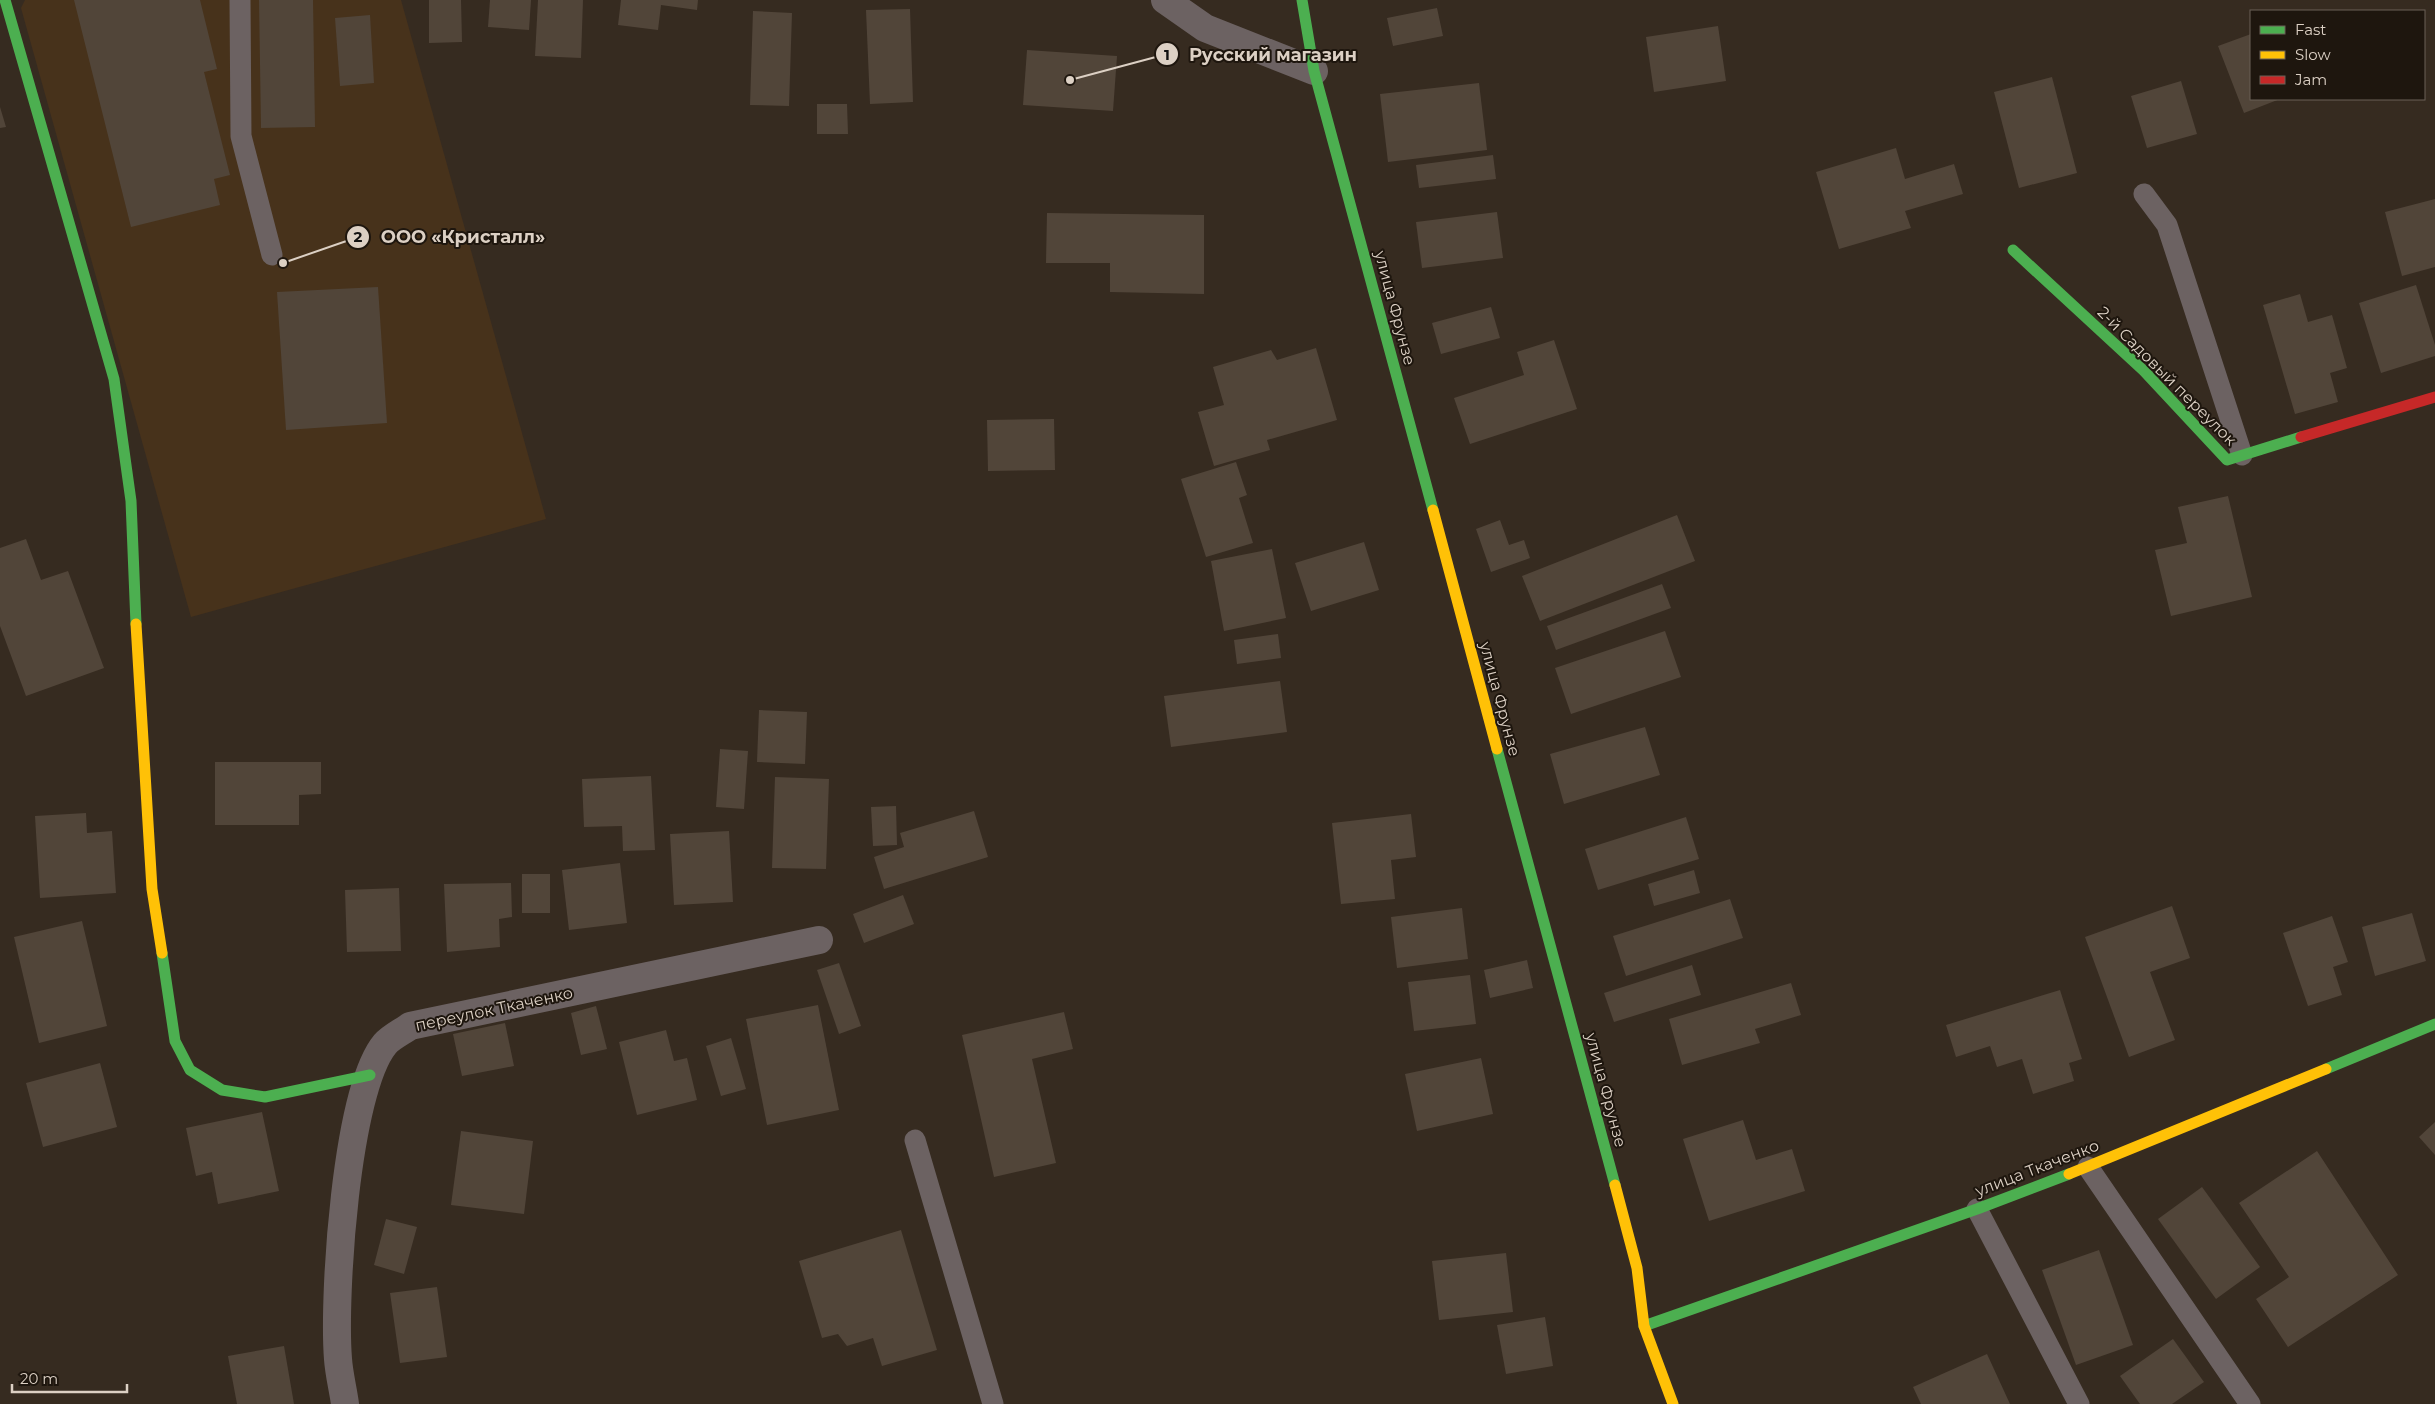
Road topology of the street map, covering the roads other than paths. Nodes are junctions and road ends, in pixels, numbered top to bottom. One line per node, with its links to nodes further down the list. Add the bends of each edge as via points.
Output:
1 (5, 0): 13 (street, via 114,379 131,501 138,680 152,888 175,1042 190,1070 222,1090 265,1097)
2 (240, 0): 8 (lane, via 241,136)
3 (1165, 0): 5 (street, via 1206,28)
4 (1302, 0): 5 (street, улица Фрунзе)
5 (1314, 71): 17 (street, улица Фрунзе, via 1637,1268)
6 (2144, 194): 10 (lane, via 2166,225)
7 (2012, 250): 10 (street, 2-й Садовый переулок, via 2144,371 2227,460)
8 (272, 255)
9 (2435, 397): 10 (street, 2-й Садовый переулок)
10 (2242, 455)
11 (819, 940): 13 (street, переулок Ткаченко, via 410,1026 385,1044)
12 (2435, 1024): 15 (street, улица Ткаченко)
13 (370, 1075): 18 (street, переулок Ткаченко, via 353,1140 339,1254 338,1359)
14 (915, 1140): 19 (lane)
15 (2088, 1167): 16 (street, улица Ткаченко); 22 (lane)
16 (1977, 1209): 17 (street, улица Ткаченко); 21 (lane)
17 (1644, 1326): 20 (street, улица Фрунзе)
18 (345, 1404)
19 (992, 1404)
20 (1673, 1404)
21 (2079, 1404)
22 (2250, 1404)

